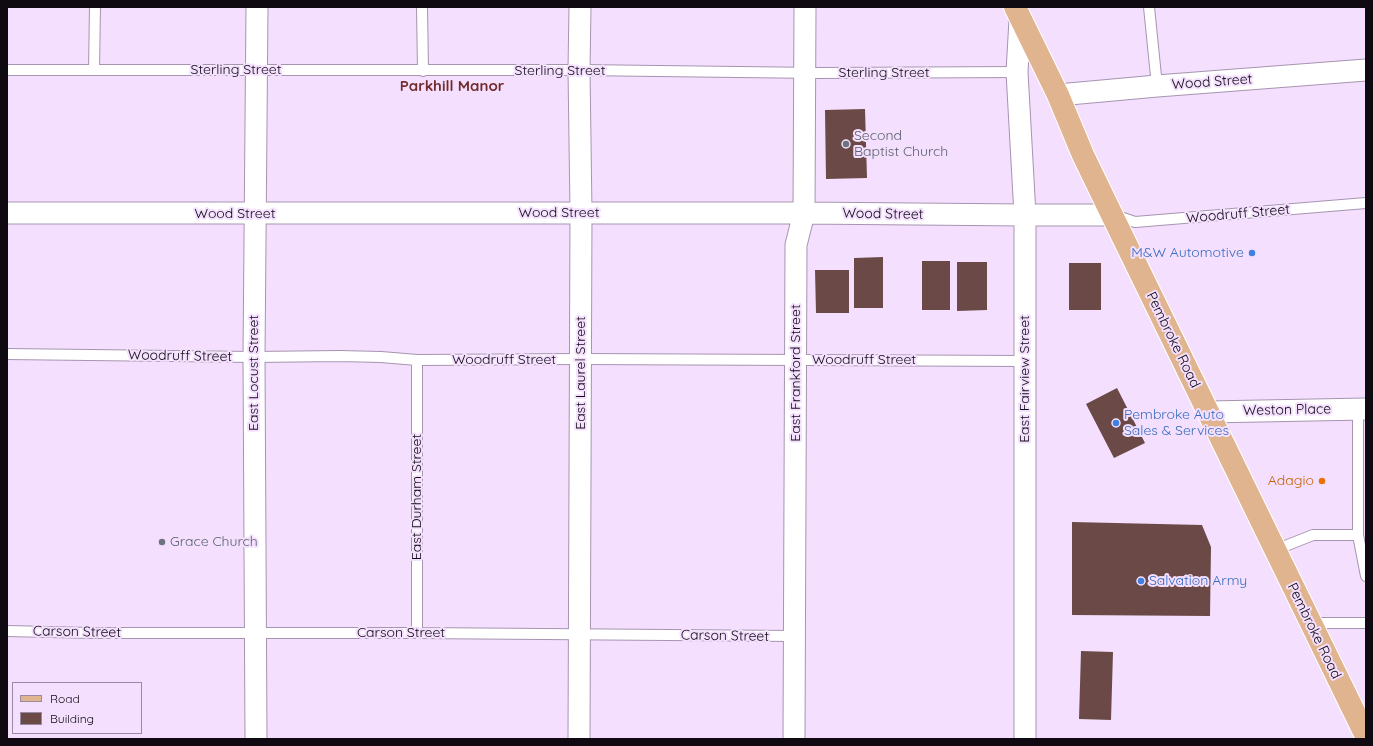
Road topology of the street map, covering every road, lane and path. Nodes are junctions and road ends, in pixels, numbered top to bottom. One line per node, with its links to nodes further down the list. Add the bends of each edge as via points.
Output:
1 (95, 7): 9 (lane)
2 (257, 7): 10 (street, East Locust Street)
3 (422, 7): 13 (lane)
4 (580, 7): 11 (street, East Laurel Street)
5 (805, 7): 15 (street, East Frankford Street)
6 (1149, 7): 16 (lane)
7 (1018, 13): 14 (street, East Fairview Street); 17 (main road, Pembroke Road)
8 (7, 70): 9 (lane, Sterling Street)
9 (94, 70): 10 (lane, Sterling Street)
10 (258, 70): 13 (lane, Sterling Street); 22 (street, East Locust Street)
11 (579, 70): 13 (lane, Sterling Street); 15 (lane, Sterling Street); 19 (street, East Laurel Street)
12 (1366, 70): 16 (street, Wood Street)
13 (423, 71)
14 (1017, 72): 15 (lane, Sterling Street); 23 (street, East Fairview Street)
15 (805, 73): 21 (street, East Frankford Street)
16 (1157, 86): 17 (street, Wood Street)
17 (1058, 96): 24 (main road, Pembroke Road)
18 (1366, 203): 24 (lane, Woodruff Street, via 1135,222)
19 (581, 212): 21 (street, Wood Street); 22 (street, Wood Street); 27 (street, East Laurel Street)
20 (7, 213): 22 (street, Wood Street)
21 (804, 213): 23 (street, Wood Street); 29 (street, East Frankford Street, via 796,245)
22 (255, 214): 26 (street, East Locust Street)
23 (1025, 215): 24 (street, Wood Street); 30 (street, East Fairview Street)
24 (1112, 215): 32 (main road, Pembroke Road)
25 (7, 354): 26 (lane, Woodruff Street)
26 (254, 357): 28 (lane, Woodruff Street, via 381,357); 39 (street, East Locust Street)
27 (580, 359): 28 (lane, Woodruff Street); 29 (lane, Woodruff Street); 41 (street, East Laurel Street)
28 (417, 360): 40 (lane, East Durham Street)
29 (796, 360): 30 (lane, Woodruff Street); 42 (street, East Frankford Street)
30 (1025, 361): 47 (street, East Fairview Street)
31 (1362, 409): 32 (street, Weston Place); 33 (lane)
32 (1208, 412): 34 (main road, Pembroke Road)
33 (1358, 535): 34 (lane, via 1313,535); 35 (lane)
34 (1275, 550): 36 (main road, Pembroke Road)
35 (1366, 576)
36 (1310, 623): 37 (lane); 43 (main road, Pembroke Road)
37 (1366, 623)
38 (7, 631): 39 (lane, Carson Street)
39 (254, 633): 40 (lane, Carson Street); 44 (street, East Locust Street)
40 (417, 633): 41 (lane, Carson Street)
41 (580, 634): 42 (lane, Carson Street); 45 (street, East Laurel Street)
42 (795, 636): 46 (street, East Frankford Street)
43 (1366, 736)
44 (256, 739)
45 (579, 739)
46 (794, 739)
47 (1025, 739)

